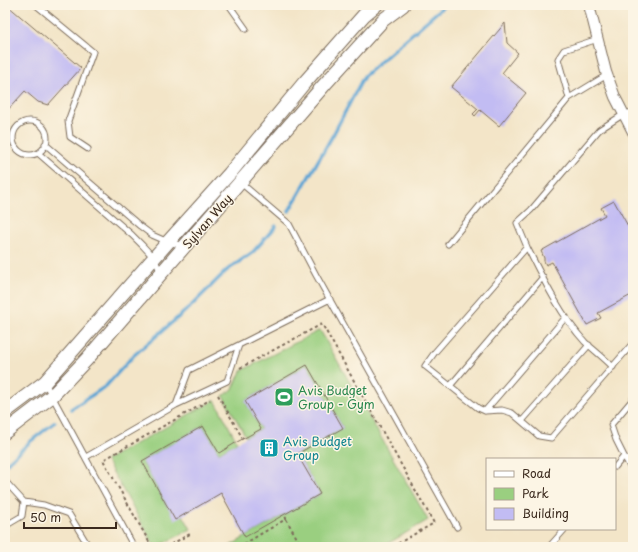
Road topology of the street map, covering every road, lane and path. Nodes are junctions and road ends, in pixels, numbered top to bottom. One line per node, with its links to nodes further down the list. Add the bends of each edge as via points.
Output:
1 (36, 5): 13 (lane, via 93,52 68,121 70,136)
2 (229, 5): 6 (lane)
3 (376, 5): 15 (street, Sylvan Way, via 364,15 304,83)
4 (404, 5): 16 (street, Sylvan Way, via 382,20)
5 (589, 5): 7 (street)
6 (246, 29)
7 (598, 39): 8 (street); 9 (lane, via 564,50 558,59)
8 (607, 75): 9 (lane); 10 (street, via 616,97)
9 (569, 98): 18 (lane)
10 (628, 113): 11 (street); 20 (lane, via 599,130 517,223)
11 (633, 132)
12 (45, 144): 14 (lane); 14 (lane, via 44,131 35,122 22,123 17,127 13,139 19,151 31,155); 17 (lane, via 140,226)
13 (88, 149)
14 (38, 153): 21 (lane, via 132,235)
15 (230, 173): 16 (lane); 17 (street, Sylvan Way)
16 (241, 182): 19 (street, Sylvan Way); 24 (lane, via 289,224)
17 (168, 242): 19 (lane); 21 (street, Sylvan Way)
18 (448, 244)
19 (184, 247): 22 (street, Sylvan Way)
20 (527, 247): 23 (lane); 32 (lane, via 425,366)
21 (154, 258): 22 (lane); 31 (street, Sylvan Way)
22 (161, 274): 34 (street, Sylvan Way)
23 (543, 277): 25 (lane); 32 (lane)
24 (330, 299): 27 (lane); 52 (lane)
25 (566, 317): 28 (lane); 38 (lane)
26 (633, 343): 29 (lane)
27 (239, 345): 37 (lane, via 189,370); 37 (lane, via 227,381)
28 (589, 345): 29 (lane); 40 (lane)
29 (612, 367): 40 (lane, via 551,438 539,436)
30 (240, 368): 61 (path, via 322,324 434,523)
31 (45, 382): 34 (lane); 39 (street, Sylvan Way)
32 (450, 386): 38 (lane)
33 (218, 395): 42 (path)
34 (52, 396): 41 (street, Sylvan Way); 44 (lane)
35 (211, 399): 57 (path, via 102,460)
36 (633, 399): 43 (lane, via 611,425)
37 (176, 405): 44 (lane)
38 (485, 411): 40 (lane, via 502,410)
39 (5, 412)
40 (522, 421)
41 (5, 432)
42 (243, 439)
43 (624, 456): 45 (lane); 46 (lane)
44 (86, 457): 56 (lane)
45 (616, 466)
46 (633, 472)
47 (5, 481): 48 (lane)
48 (24, 502): 51 (lane, via 22,516); 55 (lane, via 44,505 69,514)
49 (284, 514): 50 (path)
50 (286, 519): 59 (path); 60 (path)
51 (5, 526)
52 (457, 527)
53 (564, 530): 62 (lane)
54 (190, 534): 58 (path)
55 (89, 547)
56 (134, 547)
57 (152, 547)
58 (166, 547)
59 (239, 547)
60 (302, 547)
61 (392, 547)
62 (549, 547)

